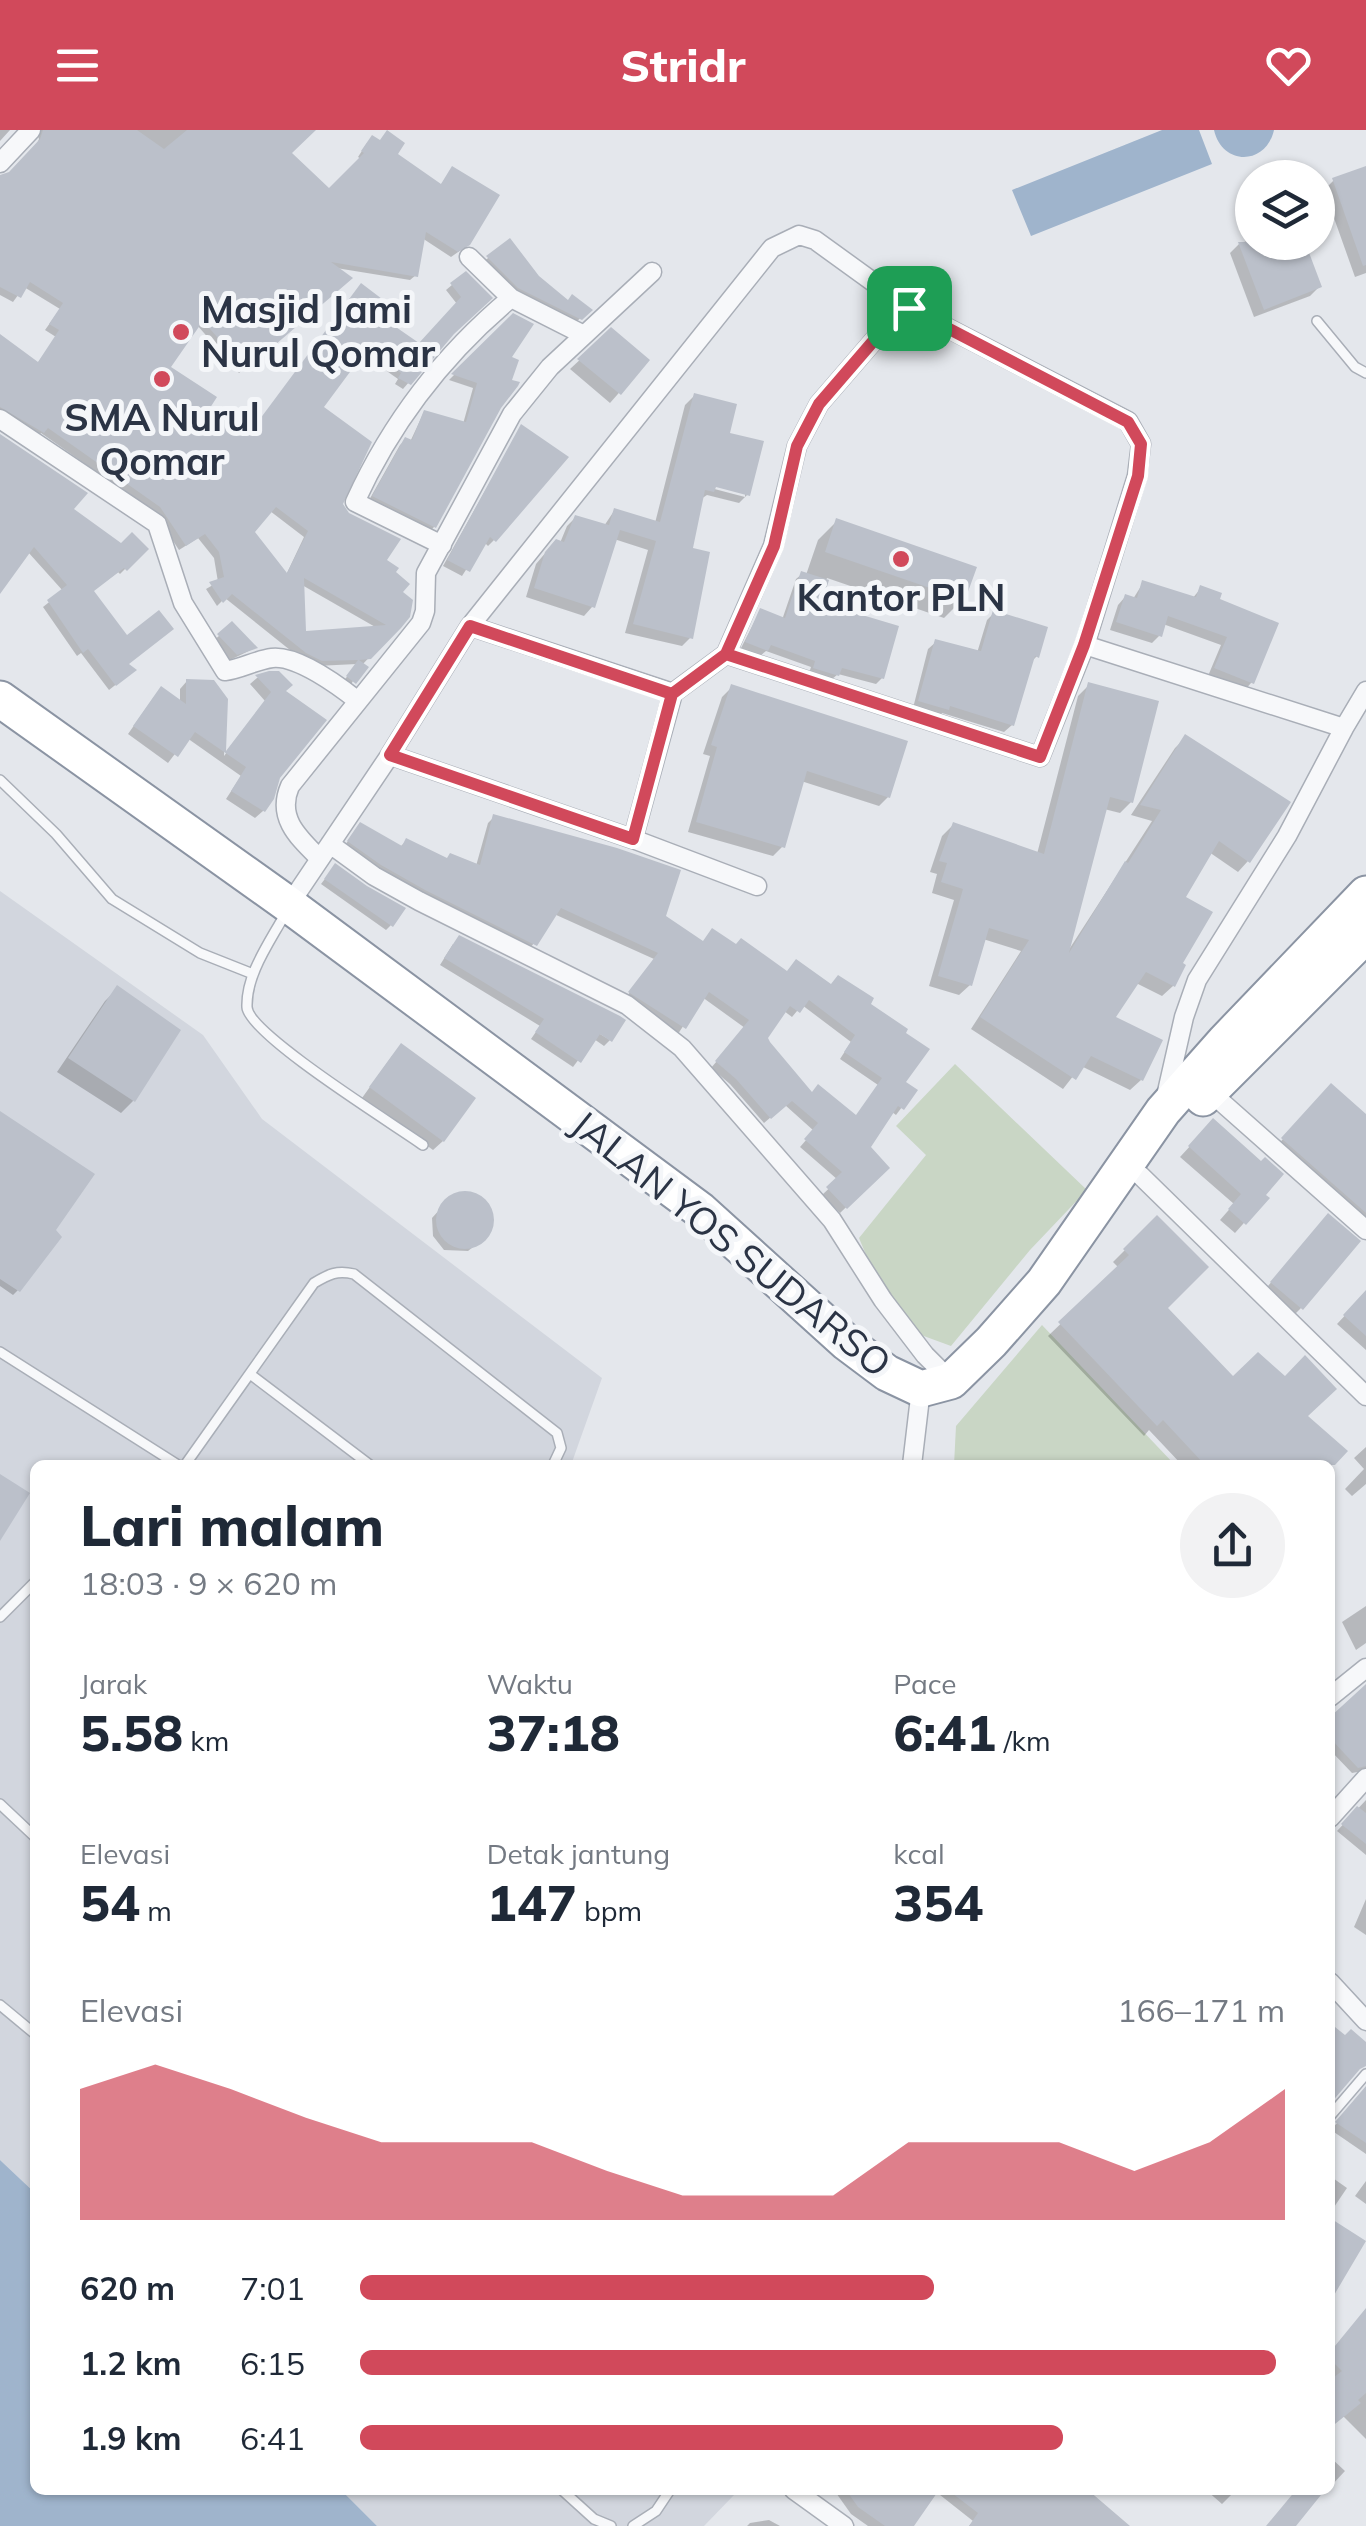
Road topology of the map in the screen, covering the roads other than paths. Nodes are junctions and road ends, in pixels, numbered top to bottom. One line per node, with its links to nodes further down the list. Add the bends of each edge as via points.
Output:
1 (30, 130): 2 (street)
2 (0, 163)
3 (469, 258): 5 (street)
4 (652, 272): 8 (street)
5 (511, 298): 8 (street); 11 (street, via 467,338 393,427 355,502)
6 (909, 308): 12 (street, via 814,240 800,235 772,248); 13 (street, via 1135,430 1141,444 1138,476); 14 (street, via 819,404 797,446 774,546)
7 (1316, 322): 9 (lane)
8 (584, 335): 11 (street, via 512,414)
9 (1366, 373)
10 (0, 418): 18 (street, via 157,524 184,603 225,671 286,658)
11 (442, 545): 18 (street, via 424,582 420,623)
12 (470, 626): 16 (street); 20 (street)
13 (1084, 645): 14 (street, via 1040,757); 19 (street)
14 (726, 654): 16 (street)
15 (1366, 690): 19 (street)
16 (672, 694): 22 (street)
17 (0, 699): 25 (highway, JALAN YOS SUDARSO)
18 (358, 701): 23 (street, via 286,796 288,822)
19 (1344, 728): 29 (street, via 1198,980)
20 (390, 755): 22 (street); 23 (street)
21 (0, 780): 27 (lane, via 112,899 200,953)
22 (633, 839): 24 (street)
23 (325, 852): 25 (street); 37 (street, via 627,1005 682,1048 832,1220 925,1356)
24 (757, 886)
25 (289, 905): 27 (lane); 37 (highway, JALAN YOS SUDARSO, via 700,1210 847,1343)
26 (1361, 925): 28 (highway); 29 (highway, via 1224,1041)
27 (253, 974): 30 (lane, via 247,1008 253,1021 287,1052)
28 (1208, 1092): 31 (highway); 33 (street)
29 (1162, 1111): 32 (highway)
30 (423, 1145)
31 (1140, 1175): 32 (highway); 36 (street)
32 (1098, 1204): 37 (highway, via 992,1342)
33 (1366, 1230)
34 (0, 1352): 38 (lane)
35 (250, 1374): 39 (lane); 40 (lane); 41 (lane, via 314,1283 329,1274 354,1274 557,1433 561,1448)
36 (1366, 1396)
37 (929, 1397): 42 (street)
38 (170, 1460)
39 (190, 1460)
40 (363, 1460)
41 (555, 1460)
42 (913, 1460)
43 (30, 1587): 44 (lane)
44 (0, 1617)
45 (1366, 1668): 46 (street)
46 (1335, 1693)
47 (1366, 1778): 49 (street)
48 (0, 1804): 50 (lane)
49 (1335, 1812)
50 (30, 1831)
51 (1335, 1986): 53 (street)
52 (0, 2005): 54 (lane)
53 (1362, 2008)
54 (30, 2030)
55 (1366, 2074): 56 (lane)
56 (1335, 2110)
57 (568, 2495): 60 (lane)
58 (667, 2495): 61 (lane)
59 (804, 2495): 62 (street)
60 (611, 2526)
61 (633, 2526)
62 (844, 2526)

